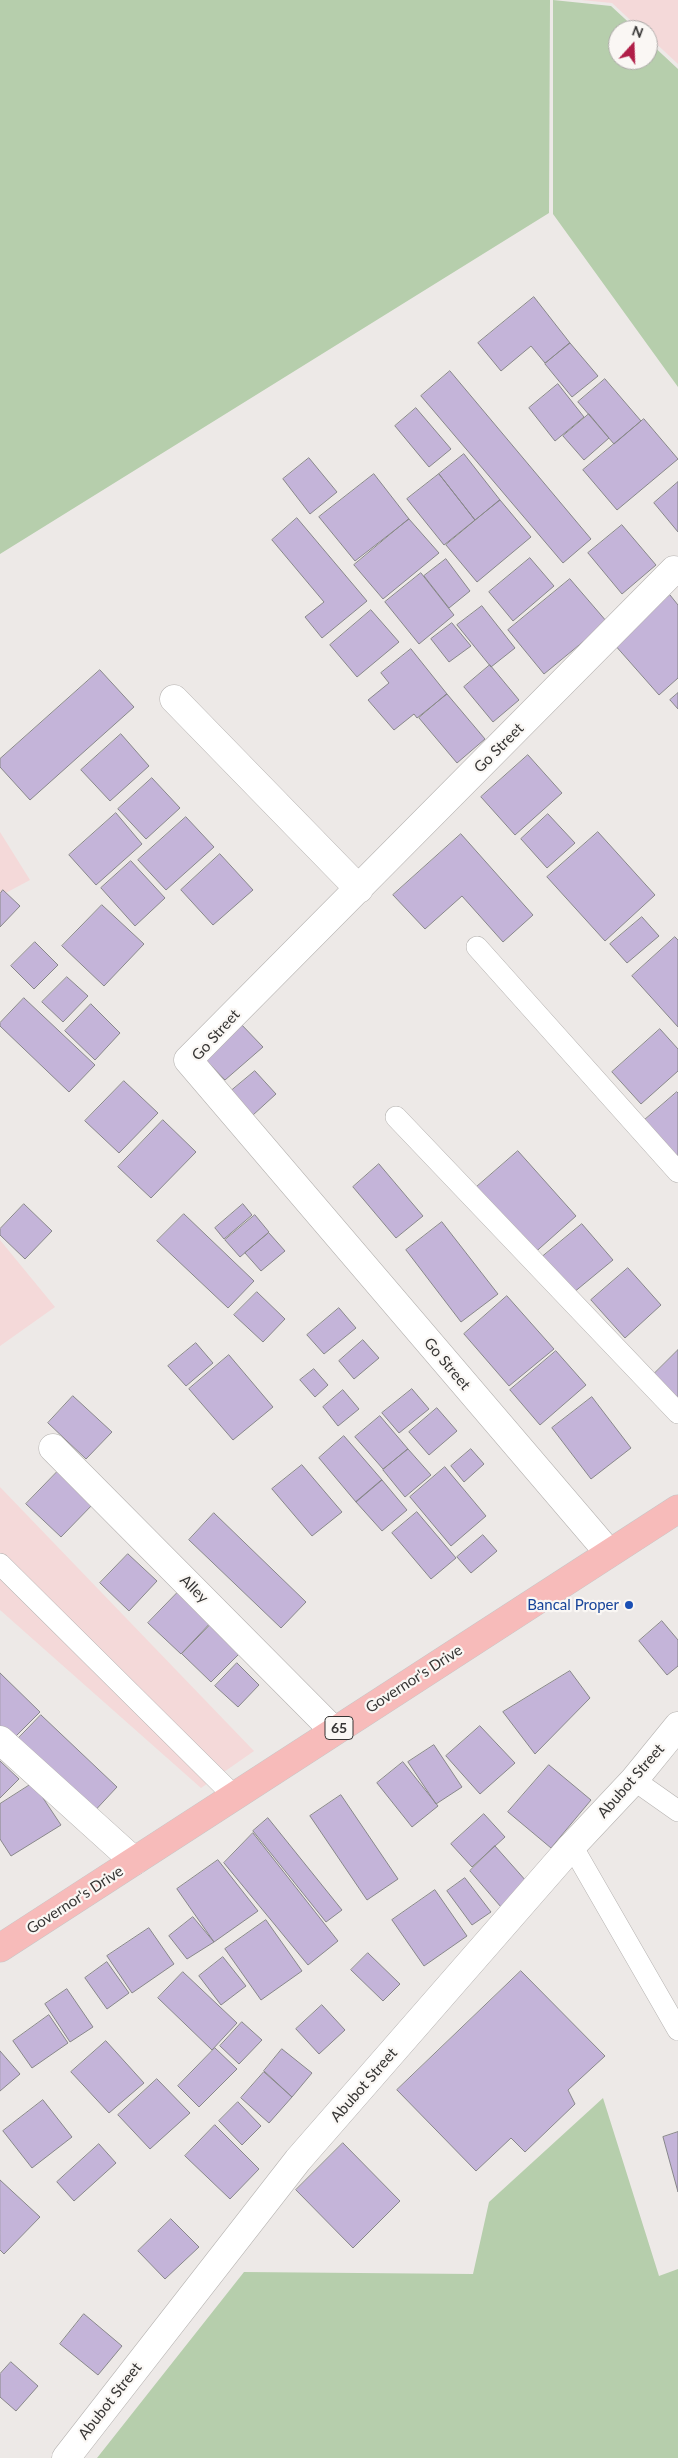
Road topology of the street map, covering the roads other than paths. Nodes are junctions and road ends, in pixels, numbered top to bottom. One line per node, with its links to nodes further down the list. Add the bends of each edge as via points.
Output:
1 (674, 570): 3 (street, Go Street)
2 (174, 698): 3 (street)
3 (359, 889): 10 (street, Go Street, via 188,1060)
4 (477, 947): 6 (lane)
5 (396, 1117): 7 (lane)
6 (678, 1172)
7 (678, 1413)
8 (53, 1448): 13 (street, Alley)
9 (678, 1508): 10 (highway, Governor's Drive / 65)
10 (609, 1553): 13 (highway, Governor's Drive / 65)
11 (0, 1564): 16 (lane)
12 (678, 1726): 15 (street, Abubot Street)
13 (334, 1731): 16 (highway, Governor's Drive / 65)
14 (0, 1740): 19 (street)
15 (634, 1780): 17 (lane); 18 (street, Abubot Street)
16 (234, 1796): 19 (highway, Governor's Drive / 65)
17 (678, 1810)
18 (572, 1846): 21 (lane); 22 (street, Abubot Street, via 298,2160)
19 (134, 1862): 20 (highway, Governor's Drive / 65)
20 (0, 1948)
21 (678, 2030)
22 (66, 2458)

